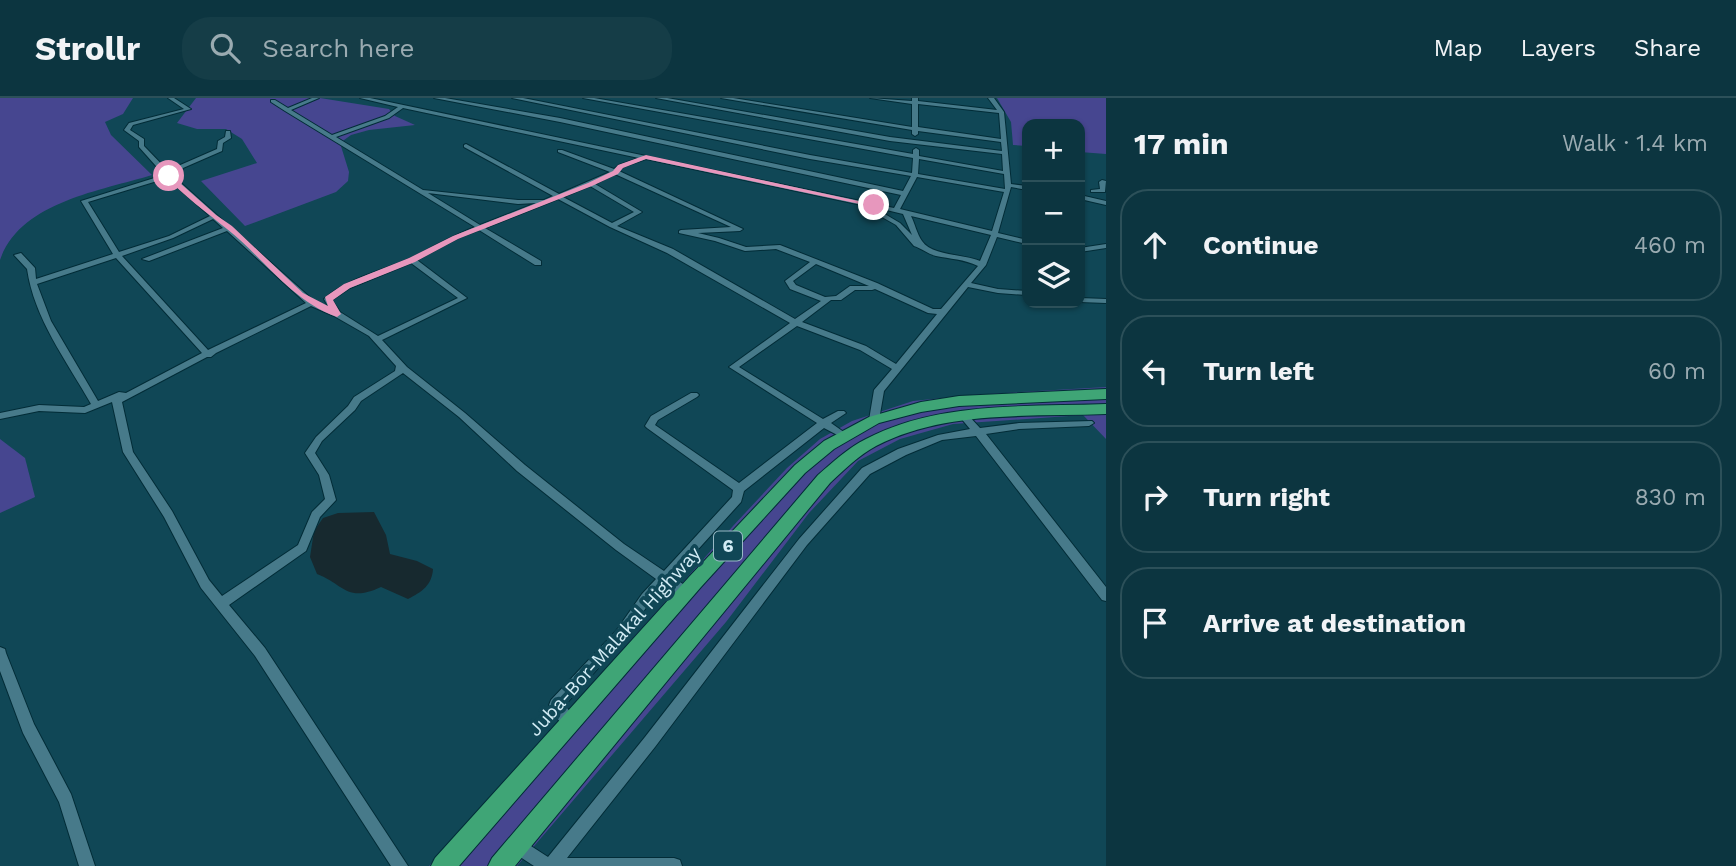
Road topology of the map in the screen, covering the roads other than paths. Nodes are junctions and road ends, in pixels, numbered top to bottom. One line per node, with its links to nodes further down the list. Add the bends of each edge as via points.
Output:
1 (171, 98): 36 (street, via 188,108 131,124 127,130 142,140 147,154)
2 (316, 98): 17 (street)
3 (363, 98): 15 (street)
4 (412, 98): 15 (street)
5 (437, 98): 25 (street)
6 (515, 98): 21 (street)
7 (586, 98): 19 (street)
8 (659, 98): 16 (street)
9 (711, 98): 16 (street)
10 (724, 98): 20 (street)
11 (873, 98): 13 (street)
12 (991, 98): 18 (street)
13 (914, 100): 18 (street); 20 (street)
14 (273, 101): 17 (street)
15 (401, 105): 23 (street, via 387,117); 31 (street)
16 (705, 106): 19 (street); 26 (street)
17 (286, 110): 23 (street)
18 (1001, 112): 24 (street)
19 (694, 117): 21 (street); 30 (street)
20 (915, 129): 24 (street); 26 (street)
21 (677, 130): 25 (street); 35 (street)
22 (228, 132): 36 (street, via 220,150 191,160)
23 (334, 136): 41 (street)
24 (1004, 141): 29 (street)
25 (670, 143): 32 (street); 43 (street)
26 (916, 143): 29 (street); 30 (street)
27 (466, 146): 44 (street)
28 (560, 151): 33 (street)
29 (1005, 153): 34 (street)
30 (917, 156): 34 (street); 35 (street)
31 (646, 157): 32 (street); 33 (street)
32 (654, 159): 48 (street)
33 (615, 172): 38 (street); 64 (street, via 740,229 681,232 745,249 777,247)
34 (1007, 173): 39 (street)
35 (915, 175): 39 (street); 43 (street)
36 (169, 176): 51 (street); 61 (street, via 82,199)
37 (1106, 183): 42 (street, via 1102,183 1103,191)
38 (590, 184): 44 (street); 52 (street, via 639,212)
39 (1007, 188): 40 (street); 55 (street)
40 (1022, 188)
41 (422, 191): 46 (street); 54 (street)
42 (1093, 191)
43 (906, 194): 49 (street)
44 (558, 197): 46 (street); 52 (street)
45 (1085, 198): 47 (street)
46 (550, 201): 54 (street)
47 (1106, 203)
48 (874, 205): 49 (street); 58 (street, via 875,211 898,223)
49 (896, 210): 50 (street)
50 (906, 213): 55 (street); 58 (street)
51 (213, 217): 53 (street); 61 (street)
52 (612, 226): 77 (street, via 670,251)
53 (230, 228): 62 (street); 74 (street)
54 (481, 229): 63 (street); 65 (street)
55 (995, 233): 56 (street); 66 (street)
56 (1022, 241)
57 (1106, 246): 59 (street)
58 (922, 247): 66 (street, via 933,253 970,257)
59 (1085, 249)
60 (18, 255): 67 (street, via 31,268)
61 (117, 255): 67 (street); 80 (street)
62 (146, 259)
63 (412, 260): 76 (street, via 347,286 328,299); 78 (street, via 463,298)
64 (815, 261): 69 (street); 72 (street, via 789,281)
65 (538, 263)
66 (982, 265): 68 (street)
67 (32, 283): 85 (street, via 71,367)
68 (966, 284): 70 (street); 75 (street)
69 (874, 285): 72 (street, via 853,288); 75 (street, via 930,311)
70 (1022, 293)
71 (1085, 300): 73 (street)
72 (827, 301): 77 (street)
73 (1106, 301)
74 (312, 303): 76 (street); 80 (street)
75 (943, 312): 82 (street)
76 (337, 314): 78 (street)
77 (796, 323): 82 (street, via 863,348); 93 (street, via 733,367)
78 (376, 340): 95 (street, via 521,468)
79 (220, 347): 98 (street, via 117,401 128,452)
80 (208, 355): 85 (street)
81 (400, 367): 98 (street, via 357,399 310,453 324,475 331,500 316,515 302,548)
82 (897, 368): 90 (street, via 879,390)
83 (1106, 394): 90 (highway, Juba-Bor-Malakal Highway / 6, via 959,401)
84 (694, 395): 94 (street, via 654,418 650,426)
85 (96, 405): 88 (street, via 85,411 39,408)
86 (1106, 409): 89 (highway, 6)
87 (841, 413): 94 (street)
88 (0, 416)
89 (965, 417): 92 (street); 101 (highway, 6, via 892,433 842,462)
90 (874, 420): 93 (highway, Juba-Bor-Malakal Highway / 6)
91 (1089, 423): 92 (street)
92 (977, 432): 97 (street); 106 (street, via 941,437 866,471 803,542)
93 (843, 435): 96 (highway, Juba-Bor-Malakal Highway / 6, via 800,469)
94 (739, 489): 95 (street, via 737,499)
95 (664, 579): 96 (street); 100 (street, via 556,705)
96 (685, 593): 100 (highway, Juba-Bor-Malakal Highway / 6)
97 (1106, 596)
98 (221, 604): 103 (street, via 260,652)
99 (0, 653): 102 (street, via 28,728 66,799)
100 (570, 722): 104 (highway, Juba-Bor-Malakal Highway / 6)
101 (517, 845): 105 (highway, 6); 106 (street)
102 (87, 866)
103 (400, 866)
104 (443, 866)
105 (500, 866)
106 (549, 866)
107 (568, 866): 108 (street)
108 (674, 866)

